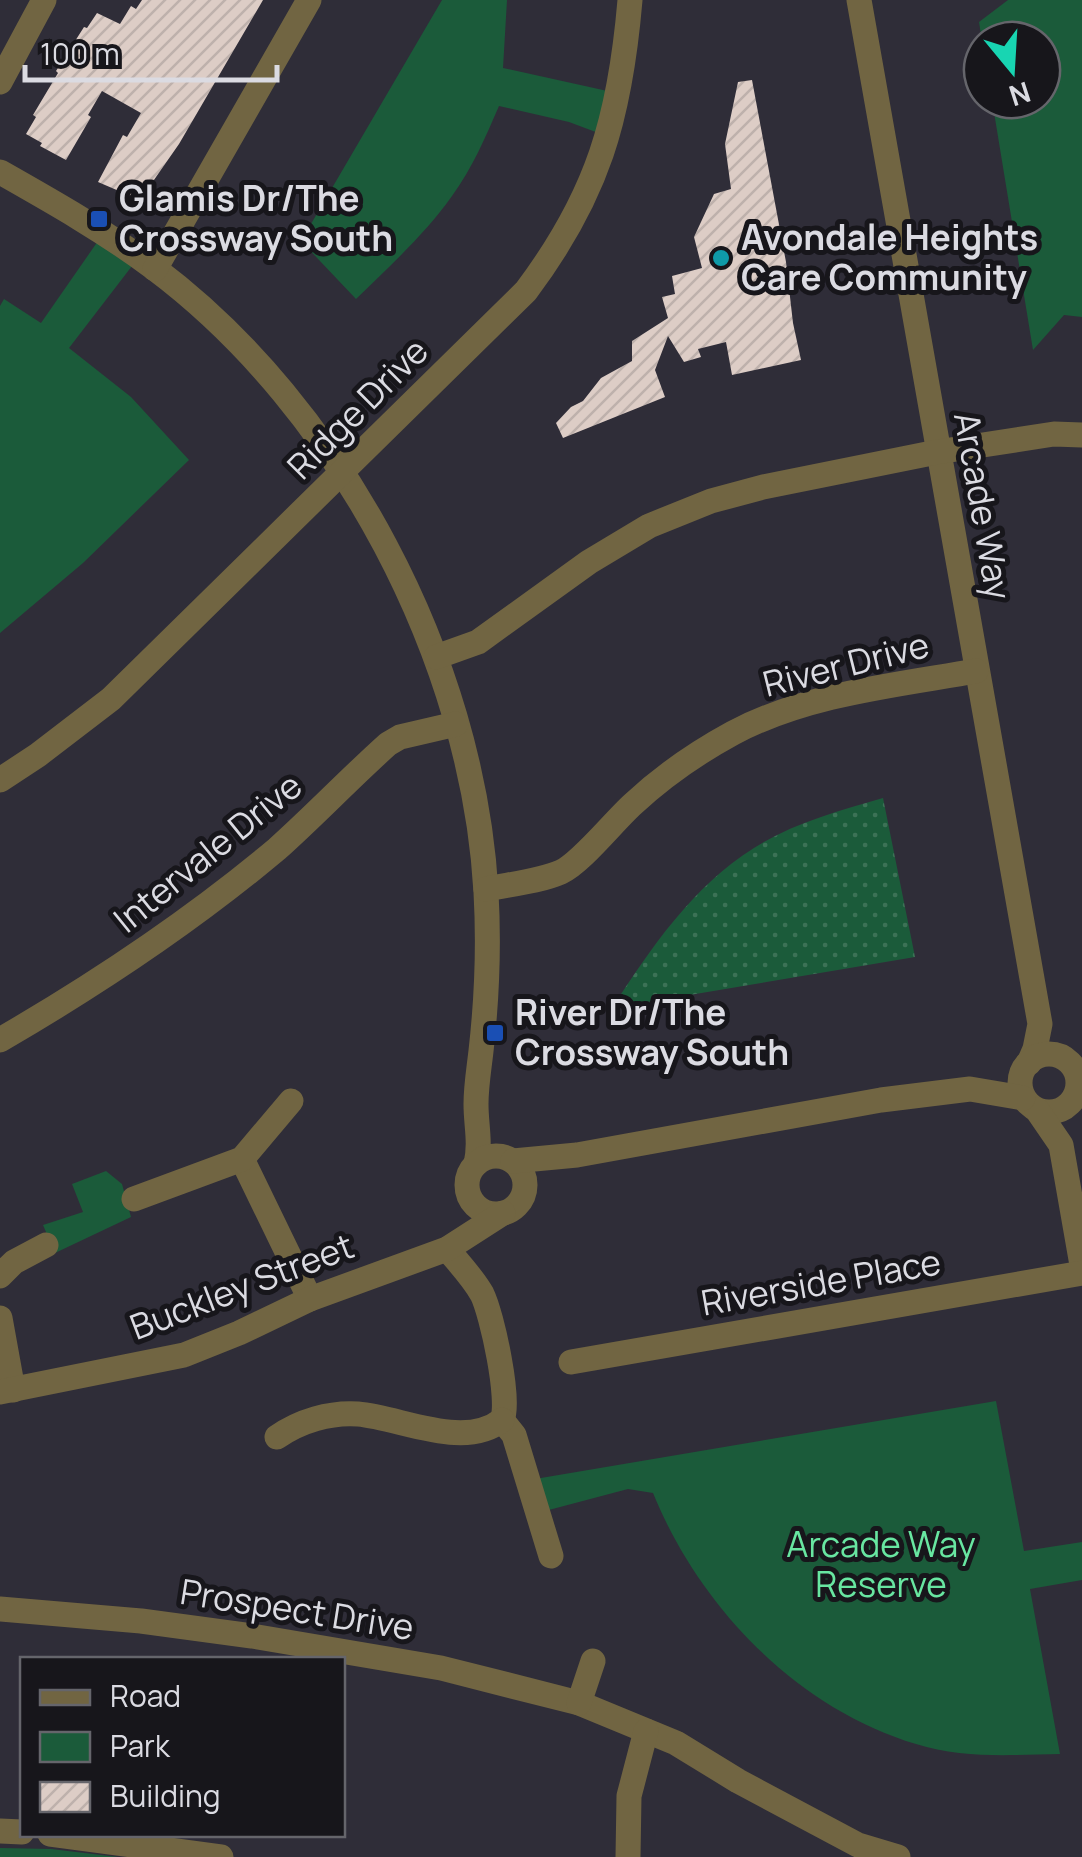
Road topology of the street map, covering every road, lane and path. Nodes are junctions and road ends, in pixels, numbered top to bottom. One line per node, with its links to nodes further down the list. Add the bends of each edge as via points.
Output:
1 (42, 0): 5 (street)
2 (309, 0): 7 (street)
3 (630, 0): 10 (street, Ridge Drive, via 617,106 586,194 556,247 526,291)
4 (859, 0): 9 (street, Arcade Way)
5 (0, 82)
6 (0, 172): 7 (street)
7 (155, 269): 10 (street, via 265,372)
8 (1082, 435): 9 (street)
9 (937, 452): 11 (street, via 763,487 649,526 478,642); 12 (street, Arcade Way)
10 (344, 473): 11 (street); 14 (street, Ridge Drive, via 111,698)
11 (436, 657): 13 (street)
12 (976, 671): 15 (street, River Drive, via 844,696 732,733 635,801 568,868); 16 (street, Arcade Way)
13 (456, 724): 15 (street); 17 (street, Intervale Drive, via 388,744 215,899)
14 (0, 780)
15 (486, 888): 24 (street)
16 (1040, 1024): 18 (street, Arcade Way); 19 (street, Arcade Way)
17 (0, 1040)
18 (1069, 1059): 19 (street, via 1043,1055); 21 (street)
19 (1026, 1066): 20 (street); 23 (street, via 1020,1080)
20 (970, 1089): 23 (street); 26 (street)
21 (1077, 1092): 23 (street, via 1055,1112); 25 (street)
22 (291, 1101): 27 (street)
23 (1030, 1104): 25 (street)
24 (477, 1117): 28 (street); 29 (street)
25 (1061, 1145): 36 (street)
26 (577, 1155): 28 (street); 30 (street, via 536,1176)
27 (242, 1159): 32 (street); 39 (street)
28 (508, 1159): 29 (street, via 488,1157); 30 (street, via 523,1176)
29 (476, 1164): 31 (street, via 467,1180)
30 (524, 1193): 33 (street)
31 (470, 1198): 33 (street, via 484,1211); 35 (street)
32 (134, 1199)
33 (503, 1213): 35 (street, Buckley Street)
34 (46, 1245): 38 (street)
35 (447, 1249): 39 (street, Buckley Street); 43 (street, via 489,1309 507,1403)
36 (1082, 1266)
37 (1082, 1273): 41 (street, Riverside Place)
38 (0, 1276)
39 (310, 1299): 42 (street, Buckley Street, via 184,1355)
40 (0, 1318): 42 (street)
41 (571, 1362)
42 (6, 1391)
43 (502, 1420): 44 (street, via 481,1430 447,1431 340,1415); 45 (street, via 514,1435)
44 (277, 1436)
45 (551, 1556)
46 (0, 1610): 48 (street, Prospect Drive, via 252,1636 441,1668)
47 (593, 1661): 48 (street)
48 (578, 1703): 49 (street, Prospect Drive)
49 (646, 1731): 52 (street, via 629,1796); 53 (street, Prospect Drive, via 846,1839)
50 (72, 1837): 51 (street)
51 (221, 1857)
52 (628, 1857)
53 (898, 1857)

